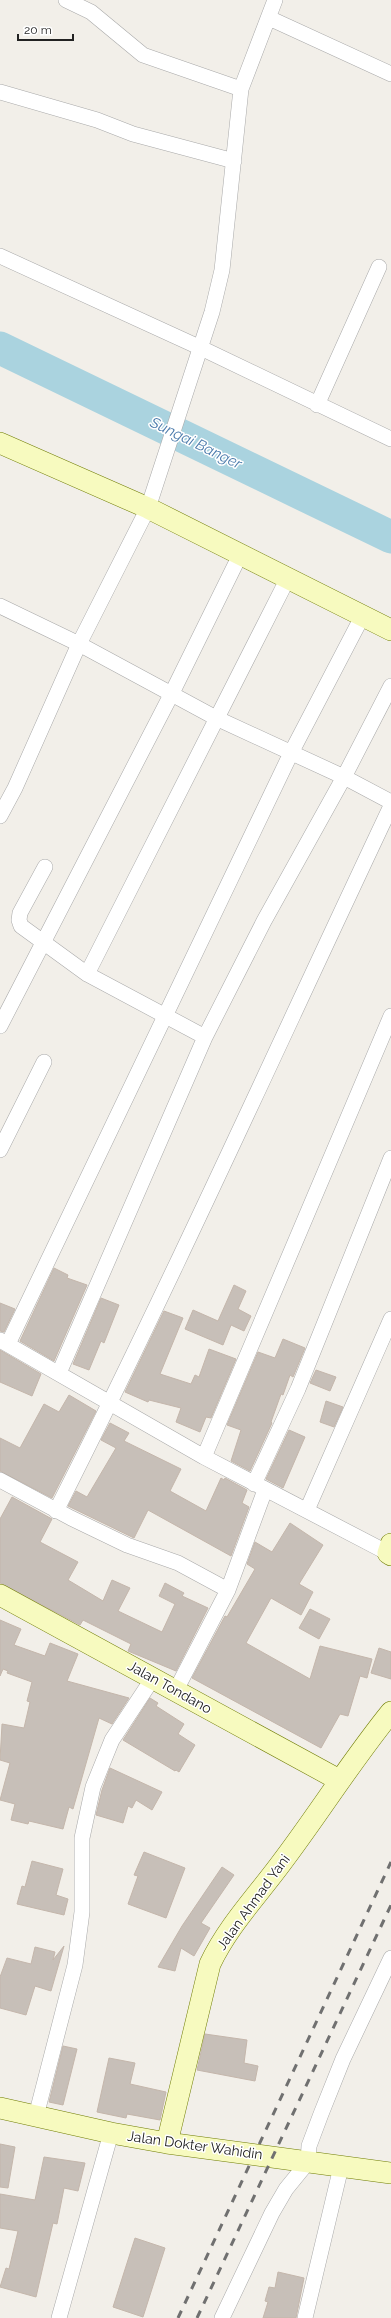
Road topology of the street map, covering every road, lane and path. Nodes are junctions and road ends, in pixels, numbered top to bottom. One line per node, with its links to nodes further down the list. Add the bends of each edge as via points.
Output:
1 (66, 0): 5 (street, via 91,12 143,55)
2 (275, 0): 3 (street)
3 (269, 18): 4 (street); 5 (street)
4 (391, 74)
5 (241, 89): 7 (street)
6 (0, 92): 7 (street, via 97,120 133,134)
7 (234, 161): 10 (street, via 222,270)
8 (0, 256): 10 (street)
9 (379, 267): 11 (street)
10 (200, 352): 11 (street); 14 (street)
11 (317, 405): 12 (street)
12 (391, 439)
13 (1, 446): 14 (street)
14 (150, 502): 15 (street); 20 (street)
15 (240, 554): 16 (street); 22 (street)
16 (288, 578): 18 (street); 23 (street)
17 (0, 606): 20 (street)
18 (363, 615): 19 (street); 24 (street)
19 (391, 630)
20 (79, 644): 22 (street); 28 (street)
21 (391, 686): 25 (street)
22 (172, 692): 23 (street); 30 (street)
23 (216, 718): 24 (street); 31 (street)
24 (291, 754): 25 (street); 32 (street)
25 (344, 777): 26 (street); 35 (street, via 264,921)
26 (391, 802)
27 (391, 806): 42 (street)
28 (0, 816)
29 (45, 867): 30 (street, via 19,920 21,926)
30 (42, 943): 31 (street); 34 (street)
31 (87, 974): 32 (street)
32 (166, 1015): 35 (street); 40 (street)
33 (391, 1016): 43 (street)
34 (0, 1026)
35 (205, 1037): 41 (street)
36 (44, 1062): 37 (street)
37 (0, 1150)
38 (391, 1158): 45 (street)
39 (391, 1319): 46 (street)
40 (4, 1342): 41 (street)
41 (58, 1373): 42 (street)
42 (110, 1404): 43 (street); 47 (street)
43 (204, 1457): 45 (street)
44 (0, 1480): 47 (street)
45 (260, 1487): 46 (street); 49 (street)
46 (307, 1510): 48 (street)
47 (56, 1511): 49 (street, via 127,1545 178,1563)
48 (390, 1551)
49 (228, 1590): 52 (street)
50 (0, 1595): 51 (street, Jalan Tondano)
51 (154, 1678): 52 (street, Jalan Tondano); 57 (street, via 112,1740 93,1787 82,1838 82,1912 75,1965)
52 (176, 1690): 54 (street, Jalan Tondano)
53 (391, 1712): 54 (street, Jalan Ahmad Yani)
54 (339, 1780): 59 (street, Jalan Ahmad Yani, via 282,1863 237,1919 215,1953 210,1964)
55 (391, 1958): 60 (street, via 343,2059 309,2146)
56 (0, 2108): 57 (street, Jalan Dokter Wahidin)
57 (36, 2116): 58 (street, Jalan Dokter Wahidin)
58 (111, 2133): 59 (street, Jalan Dokter Wahidin); 63 (street)
59 (167, 2143): 60 (street, Jalan Dokter Wahidin)
60 (308, 2162): 61 (street, Jalan Dokter Wahidin); 64 (street, via 286,2189 272,2213)
61 (341, 2167): 62 (street, Jalan Dokter Wahidin); 65 (street)
62 (391, 2173)
63 (59, 2318)
64 (222, 2318)
65 (305, 2318)

